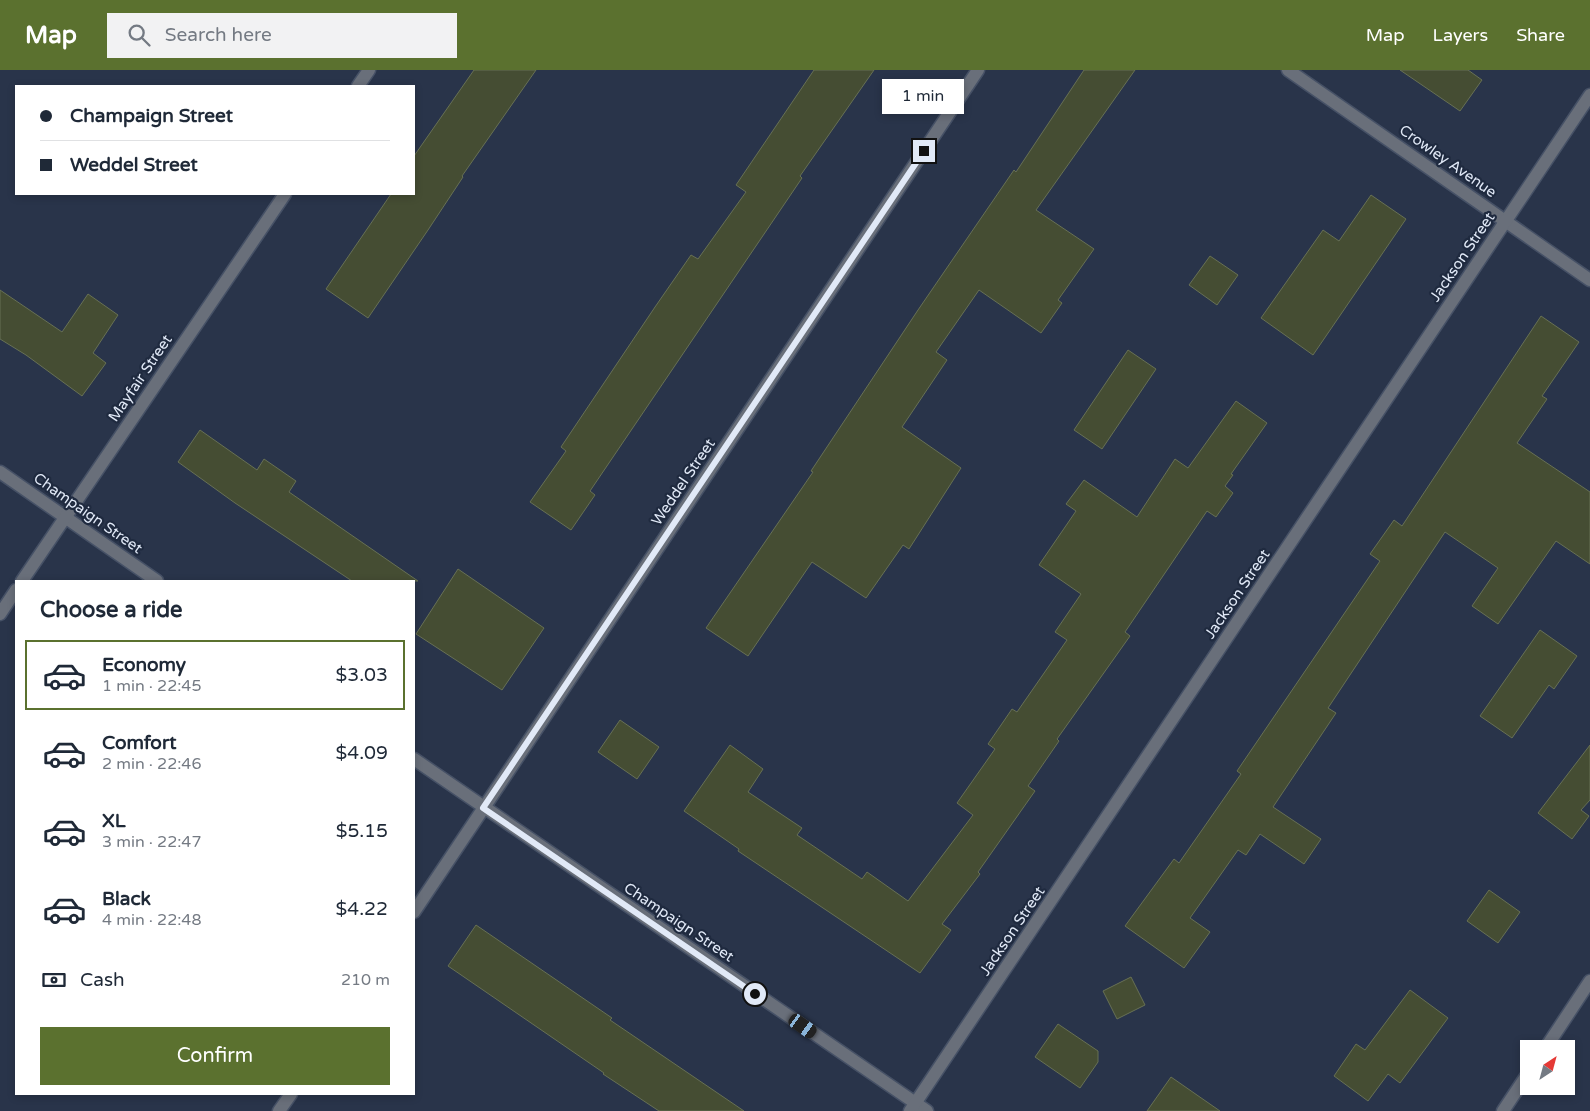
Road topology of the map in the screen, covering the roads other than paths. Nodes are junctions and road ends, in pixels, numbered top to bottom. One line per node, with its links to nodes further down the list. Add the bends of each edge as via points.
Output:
1 (369, 70): 4 (street)
2 (978, 70): 16 (street, Weddel Street)
3 (1288, 70): 7 (street, Crowley Avenue)
4 (359, 85)
5 (1590, 95): 7 (street, Jackson Street)
6 (284, 195): 10 (street, Mayfair Street)
7 (1506, 222): 8 (street, Crowley Avenue); 22 (street, Jackson Street)
8 (1590, 280)
9 (0, 472): 10 (street, Champaign Street)
10 (65, 518): 11 (street, Mayfair Street); 12 (street, Champaign Street)
11 (23, 580)
12 (156, 580)
13 (15, 592): 14 (street)
14 (0, 614)
15 (415, 760): 16 (street, Champaign Street)
16 (483, 808): 17 (street, Weddel Street); 22 (street, Champaign Street)
17 (415, 910)
18 (1590, 981): 19 (street)
19 (1551, 1040)
20 (1520, 1086): 25 (street)
21 (290, 1095): 23 (street)
22 (913, 1107): 24 (street, Champaign Street)
23 (279, 1111)
24 (927, 1111)
25 (1503, 1111)

